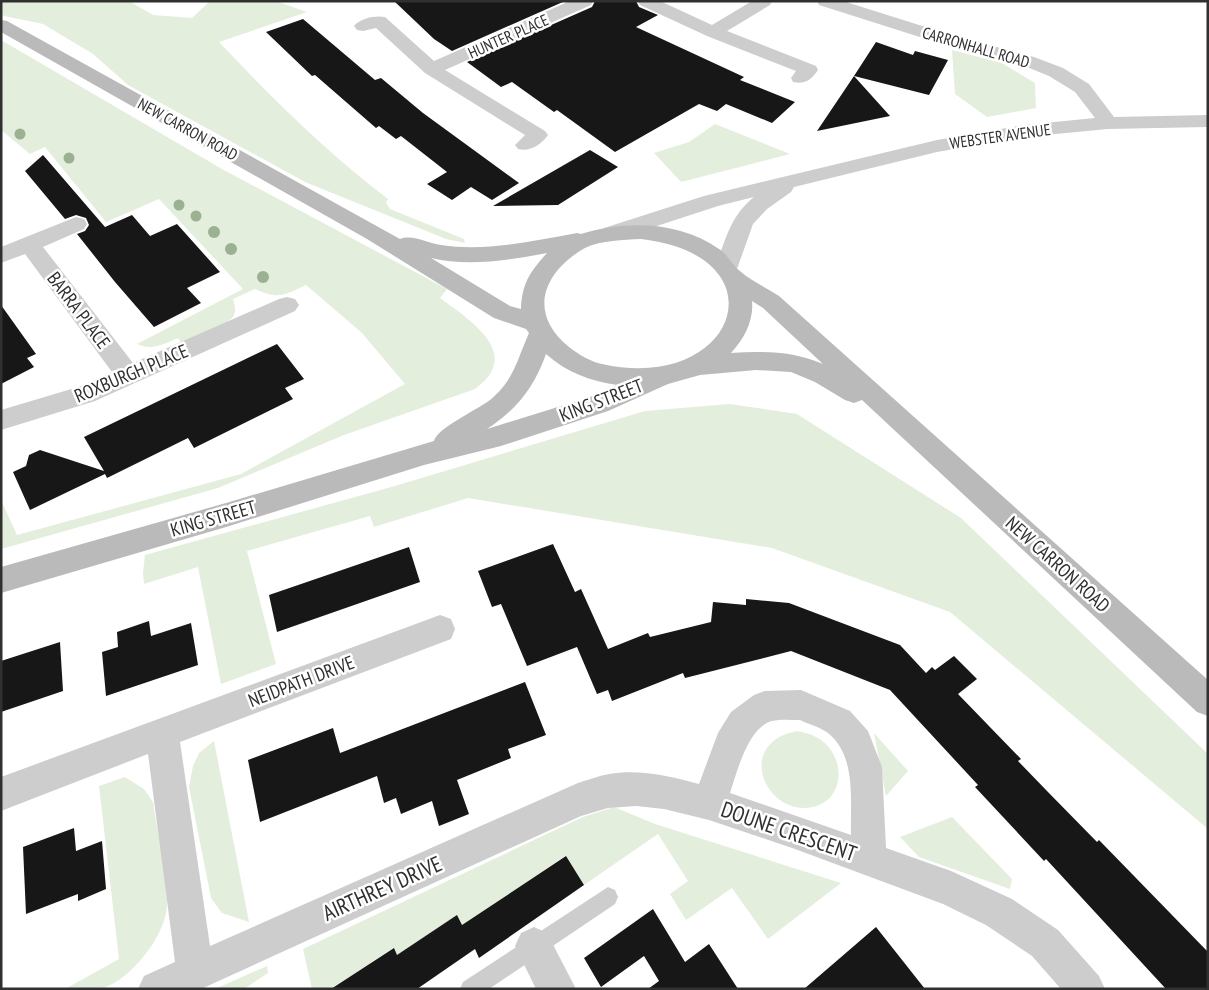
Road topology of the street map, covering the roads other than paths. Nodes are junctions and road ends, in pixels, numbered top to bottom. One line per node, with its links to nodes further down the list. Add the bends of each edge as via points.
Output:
1 (585, 1): 8 (street, HUNTER PLACE)
2 (646, 1): 7 (street)
3 (764, 1): 7 (street)
4 (825, 1): 11 (street, CARRONHALL ROAD, via 1056,72 1082,88)
5 (1, 25): 15 (main road, NEW CARRON ROAD)
6 (363, 26): 8 (street, via 379,21)
7 (713, 32): 9 (street, via 809,70)
8 (432, 69): 12 (street, via 538,135)
9 (800, 78)
10 (1208, 121): 11 (street, WEBSTER AVENUE)
11 (1108, 123): 13 (street, WEBSTER AVENUE, via 1024,131 937,146)
12 (525, 145)
13 (796, 180): 16 (street, WEBSTER AVENUE, via 712,201); 19 (street, WEBSTER AVENUE, via 752,211 740,228)
14 (76, 224): 17 (street)
15 (375, 234): 16 (main road, NEW CARRON ROAD, via 439,252 471,255); 21 (main road, NEW CARRON ROAD, via 502,312)
16 (604, 235): 19 (main road, NEW CARRON ROAD, via 641,232 670,236 696,245 718,259); 21 (main road, via 579,243 546,267 536,282 532,299 533,317)
17 (29, 244): 18 (street); 23 (street, BARRA PLACE)
18 (1, 256)
19 (730, 273): 22 (main road, via 740,293 742,309 738,326 715,355); 26 (main road, NEW CARRON ROAD, via 771,302)
20 (287, 305): 23 (street, ROXBURGH PLACE, via 254,311)
21 (539, 329): 24 (main road, via 561,355 590,370 626,378); 27 (main road, KING STREET, via 523,380 506,402)
22 (696, 366): 24 (main road); 26 (main road, NEW CARRON ROAD, via 763,361 791,363 831,378)
23 (129, 376): 25 (street, ROXBURGH PLACE, via 86,394)
24 (662, 376): 27 (main road, KING STREET, via 599,404 510,433)
25 (1, 420)
26 (908, 427): 30 (main road, NEW CARRON ROAD)
27 (424, 454): 28 (main road, KING STREET)
28 (1, 580)
29 (440, 629): 31 (street, NEIDPATH DRIVE)
30 (1208, 700)
31 (162, 733): 33 (street, NEIDPATH DRIVE); 38 (street)
32 (608, 791): 34 (street, DOUNE CRESCENT, via 664,792); 38 (street, AIRTHREY DRIVE, via 578,800)
33 (1, 794)
34 (709, 803): 35 (street, DOUNE CRESCENT); 35 (street, DOUNE CRESCENT, via 730,744 742,723 765,706 801,704 839,722 856,742 865,767)
35 (869, 859): 42 (street, DOUNE CRESCENT, via 951,889 999,912 1045,943)
36 (608, 897): 37 (lane)
37 (534, 946): 40 (lane); 41 (street)
38 (195, 972): 39 (street, AIRTHREY DRIVE)
39 (158, 989)
40 (470, 989)
41 (557, 989)
42 (1086, 989)

